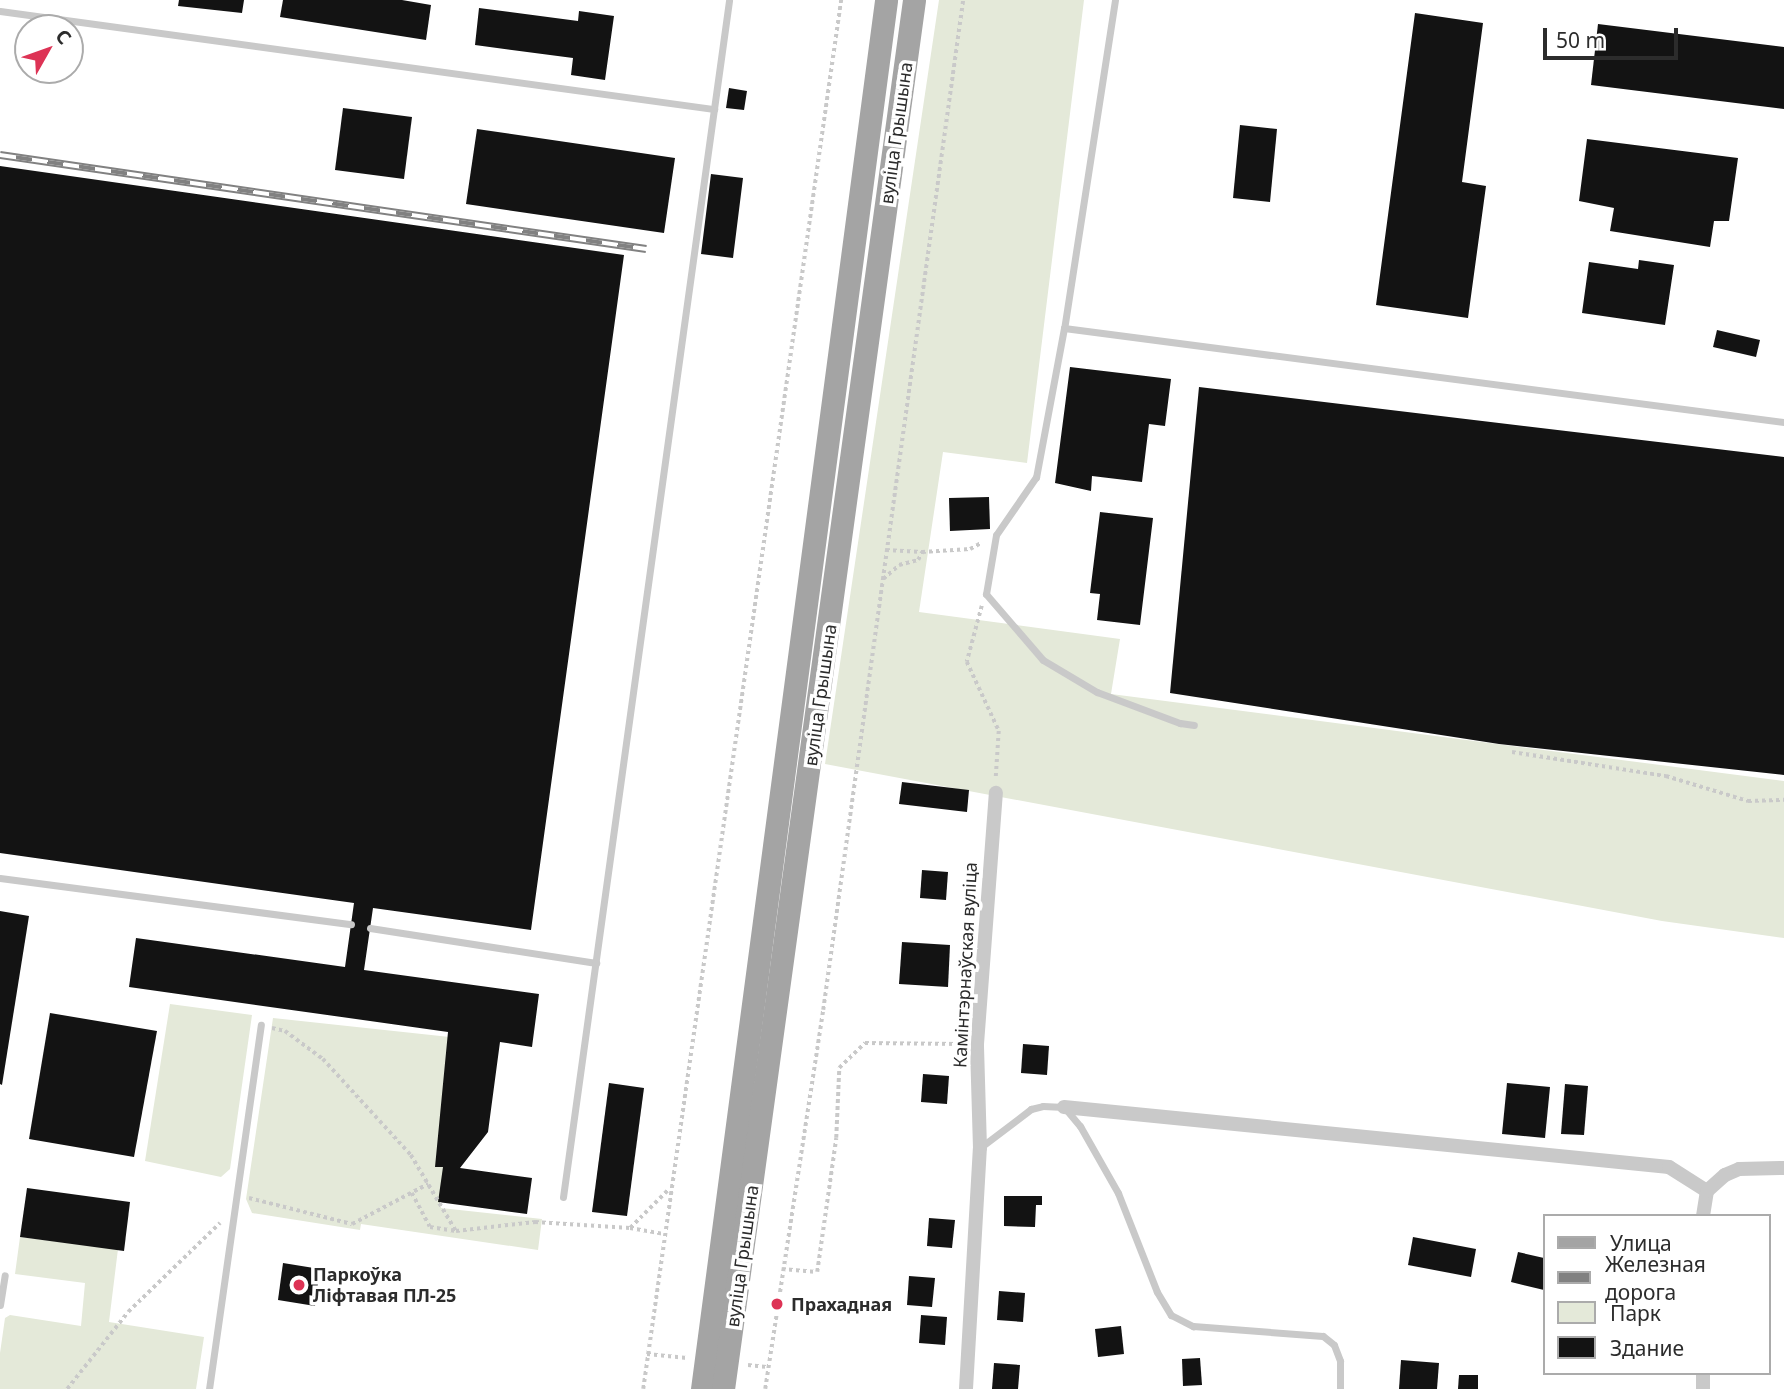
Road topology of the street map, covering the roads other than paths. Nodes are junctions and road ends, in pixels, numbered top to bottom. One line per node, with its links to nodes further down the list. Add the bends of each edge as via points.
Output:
1 (729, 0): 6 (lane)
2 (886, 0): 25 (main road, вуліца Грышына)
3 (914, 0): 26 (main road, вуліца Грышына)
4 (1115, 0): 7 (lane)
5 (0, 11): 6 (lane)
6 (714, 109): 14 (lane)
7 (1064, 328): 8 (lane); 9 (lane, via 1037,477 996,535 986,594 1043,660 1097,692)
8 (1784, 422)
9 (1194, 725)
10 (996, 793): 17 (street, Камінтэрнаўская вуліца, via 977,1044)
11 (0, 878): 12 (lane)
12 (351, 924)
13 (370, 928): 14 (lane)
14 (596, 962): 20 (lane)
15 (261, 1025): 24 (lane)
16 (1063, 1107): 17 (lane, via 1031,1109); 19 (street, via 1669,1167); 28 (lane, via 1080,1126 1118,1193 1157,1292 1171,1315 1193,1326 1323,1336 1334,1345 1340,1361)
17 (980, 1148): 27 (street, Камінтэрнаўская вуліца)
18 (1784, 1167): 19 (street, via 1739,1169)
19 (1707, 1191): 21 (street)
20 (563, 1197)
21 (1703, 1214)
22 (5, 1275): 23 (lane)
23 (0, 1305)
24 (209, 1389)
25 (702, 1389)
26 (723, 1389)
27 (965, 1389)
28 (1340, 1389)

